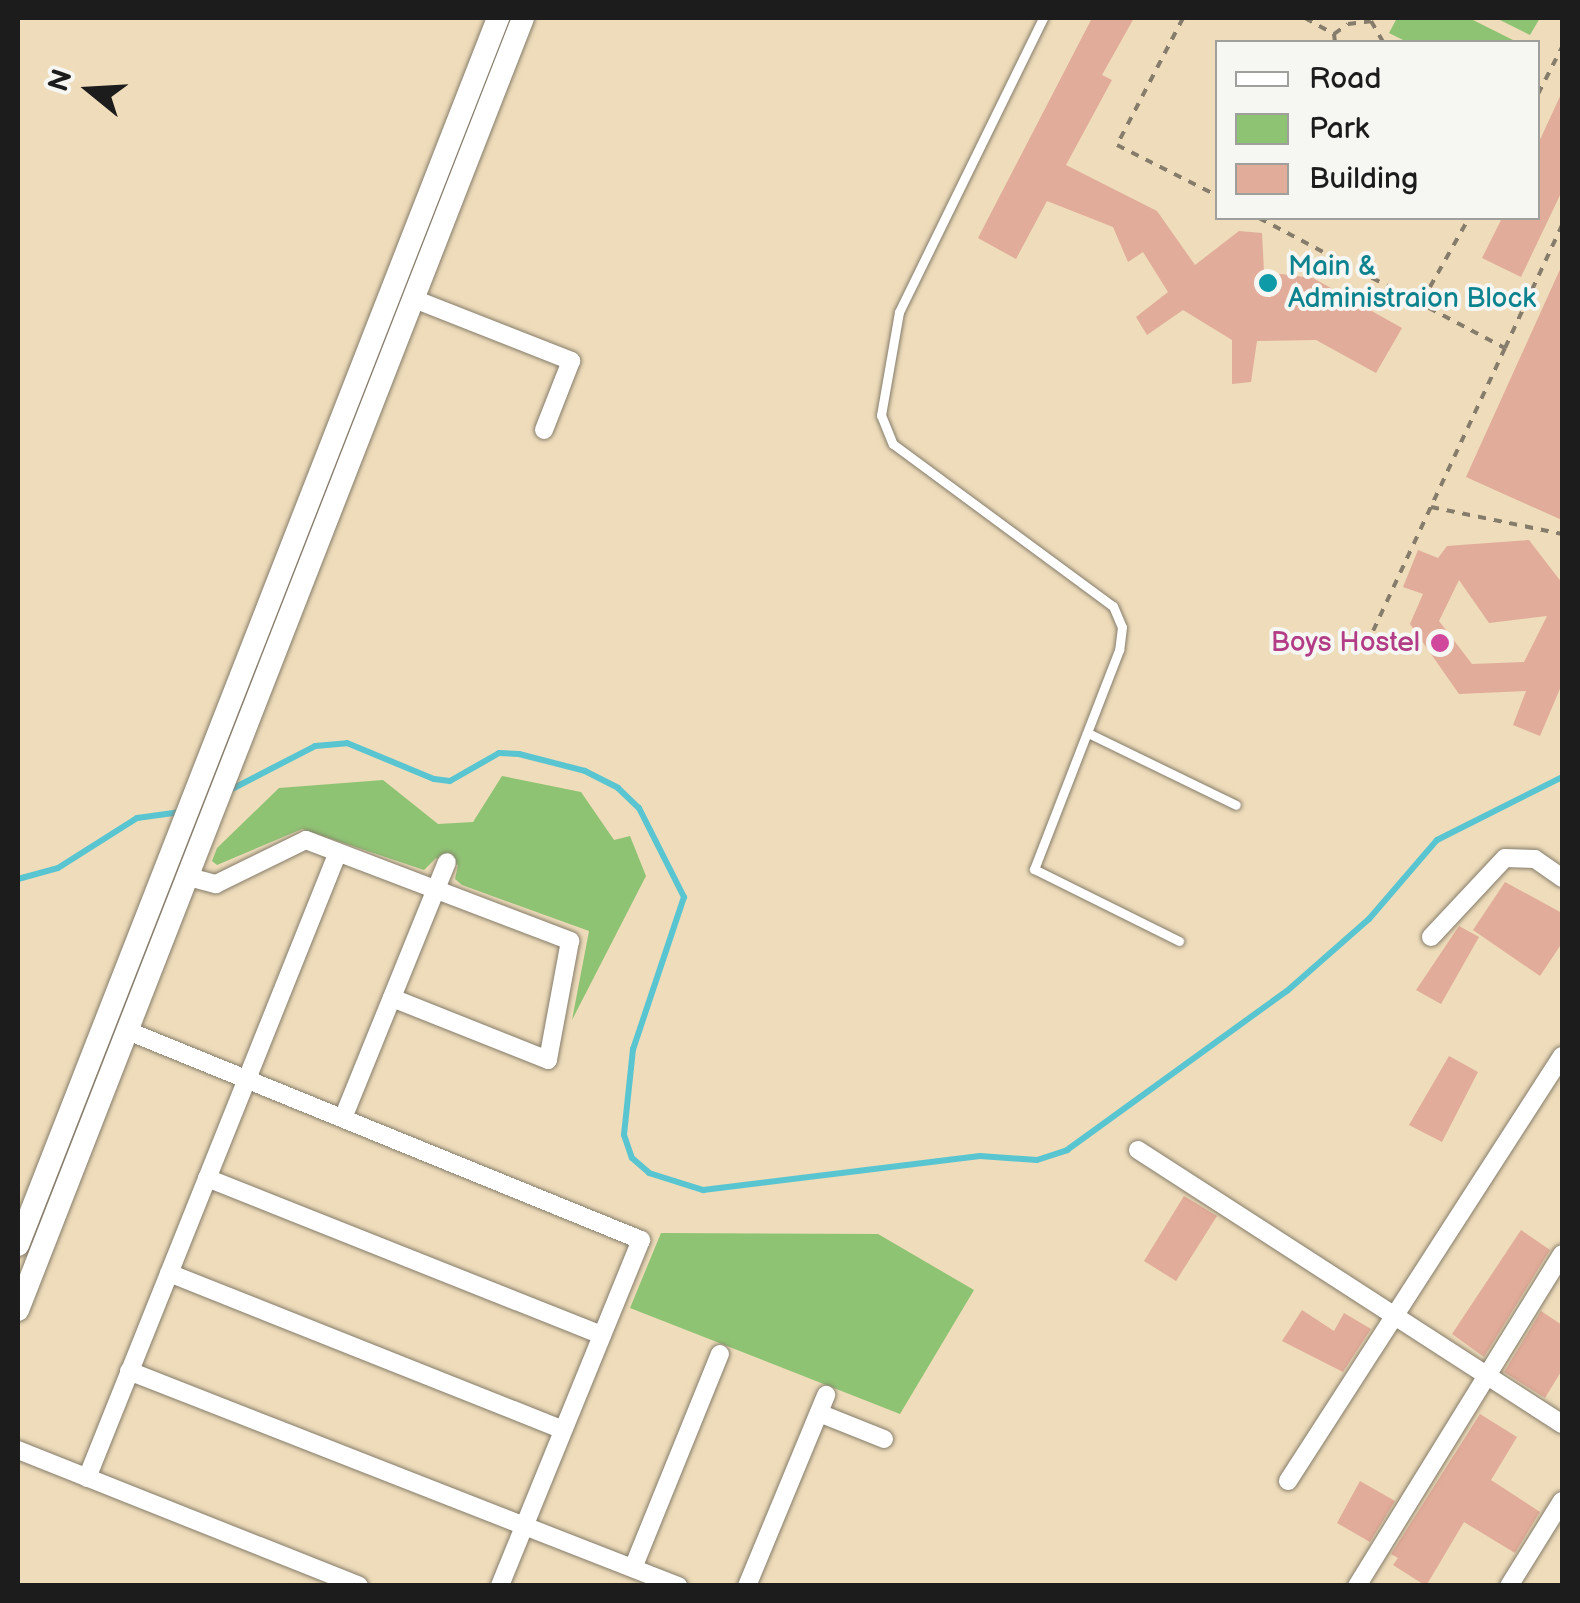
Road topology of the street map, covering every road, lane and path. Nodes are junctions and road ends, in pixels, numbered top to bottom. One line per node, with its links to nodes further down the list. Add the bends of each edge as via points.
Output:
1 (498, 18): 38 (street)
2 (524, 18): 15 (street)
3 (1043, 18): 22 (lane, via 899,312 881,415 893,444 1113,606 1122,628 1119,650)
4 (1182, 18): 11 (path, via 1117,145)
5 (1304, 18): 7 (path)
6 (1372, 19): 7 (path)
7 (1334, 34): 8 (path)
8 (1335, 40)
9 (1562, 46): 10 (path)
10 (1540, 90)
11 (1215, 194)
12 (1267, 220): 16 (path)
13 (1468, 220): 16 (path)
14 (1562, 225): 17 (path)
15 (414, 299): 18 (street, via 571,360); 26 (street)
16 (1422, 301): 17 (path)
17 (1505, 348): 19 (path)
18 (544, 430)
19 (1431, 507): 20 (path); 21 (path)
20 (1562, 534)
21 (1362, 652)
22 (1090, 734): 23 (lane); 30 (lane, via 1034,869)
23 (1236, 805)
24 (338, 852): 26 (street, via 306,840 216,884); 28 (street); 34 (street)
25 (447, 862): 28 (street)
26 (189, 878): 32 (street)
27 (1562, 878): 29 (street, via 1535,859 1505,858)
28 (436, 890): 31 (street); 31 (street, via 570,940 548,1060)
29 (1431, 937)
30 (1178, 941)
31 (392, 998): 35 (street)
32 (128, 1031): 34 (street); 41 (street)
33 (1562, 1056): 42 (street)
34 (247, 1079): 35 (street); 37 (street)
35 (343, 1118): 43 (street, via 641,1240)
36 (1138, 1150): 42 (street)
37 (207, 1178): 40 (street); 43 (street)
38 (18, 1245)
39 (1562, 1254): 46 (street)
40 (169, 1274): 45 (street); 48 (street)
41 (18, 1310)
42 (1393, 1317): 46 (street); 52 (street)
43 (602, 1335): 48 (street)
44 (720, 1354): 55 (street)
45 (130, 1372): 51 (street); 54 (street)
46 (1487, 1374): 47 (street); 60 (street)
47 (1562, 1424)
48 (563, 1430): 54 (street)
49 (884, 1439): 59 (street, via 822,1404)
50 (18, 1450): 51 (street)
51 (87, 1478): 56 (street)
52 (1288, 1481)
53 (1562, 1500): 61 (street)
54 (524, 1526): 55 (street); 57 (street)
55 (634, 1568): 58 (street)
56 (359, 1586)
57 (500, 1586)
58 (678, 1586)
59 (748, 1586)
60 (1357, 1586)
61 (1508, 1586)

